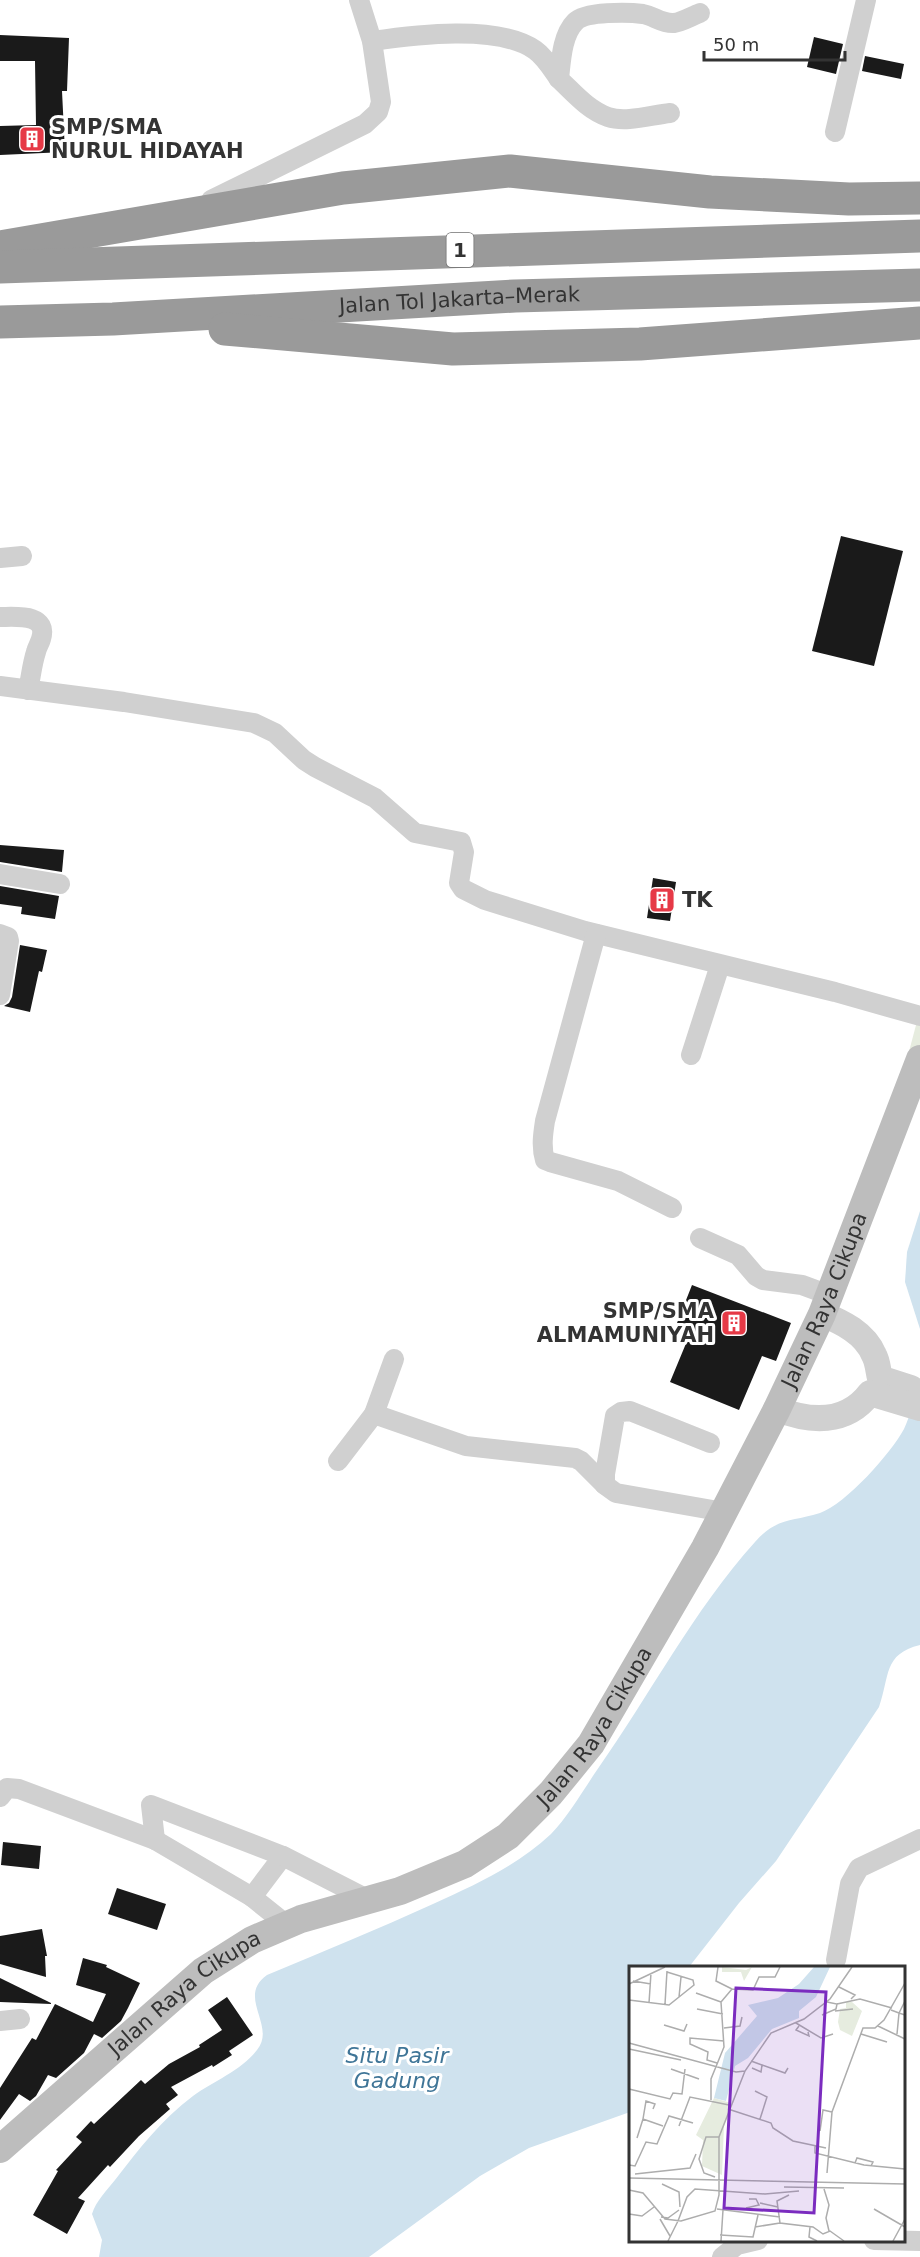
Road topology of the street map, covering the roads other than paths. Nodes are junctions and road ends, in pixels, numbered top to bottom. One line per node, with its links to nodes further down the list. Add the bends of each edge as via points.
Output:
1 (866, 0): 7 (street)
2 (360, 1): 4 (street)
3 (700, 13): 5 (street, via 676,23 635,14 580,18 573,23 562,50)
4 (372, 41): 5 (street, via 452,33 507,40 535,50); 9 (street, via 381,102 378,112 365,124)
5 (559, 79): 6 (street, via 587,105 609,117)
6 (670, 113)
7 (835, 132)
8 (920, 198): 9 (highway, via 849,199 710,192 510,171 343,188)
9 (174, 217): 11 (highway)
10 (920, 236): 12 (highway, 1)
11 (0, 247)
12 (0, 267)
13 (920, 285): 14 (highway, Jalan Tol Jakarta–Merak / 1, via 515,296)
14 (113, 319): 15 (highway, Jalan Tol Jakarta–Merak / 1); 16 (highway, via 453,349 640,344)
15 (0, 322)
16 (920, 323)
17 (22, 556): 18 (street)
18 (0, 558)
19 (0, 617): 21 (street, via 27,617 42,626)
20 (0, 686): 21 (street)
21 (28, 690): 25 (street, via 124,702 266,728 315,767 375,798 415,832 461,842 464,852 459,883 463,889 485,900)
22 (0, 874): 23 (street)
23 (60, 884)
24 (0, 934): 27 (street, via 9,941)
25 (596, 934): 26 (street); 31 (street, via 545,1121 543,1155 550,1162 618,1181)
26 (720, 965): 28 (street); 29 (street)
27 (0, 995)
28 (920, 1016)
29 (691, 1055)
30 (920, 1059): 33 (main road, Jalan Raya Cikupa)
31 (672, 1208)
32 (700, 1238): 33 (street, via 738,1255 763,1280 802,1285)
33 (826, 1305): 35 (street, via 867,1343 875,1356); 38 (main road, Jalan Raya Cikupa)
34 (394, 1359): 39 (street)
35 (875, 1386): 36 (street); 37 (street); 38 (street, via 862,1402 840,1415 816,1420)
36 (920, 1390)
37 (920, 1408)
38 (777, 1409): 43 (main road, Jalan Raya Cikupa)
39 (374, 1414): 41 (street); 42 (street, via 466,1446 575,1458)
40 (711, 1443): 42 (street, via 630,1411 621,1412 615,1416)
41 (338, 1461)
42 (605, 1485): 43 (street, via 616,1493)
43 (724, 1512): 49 (main road, Jalan Raya Cikupa, via 591,1744 533,1814 471,1860)
44 (0, 1797): 46 (street, via 8,1788 19,1789)
45 (920, 1839): 51 (street, via 859,1868 850,1884)
46 (155, 1840): 47 (street, via 151,1805); 48 (street)
47 (283, 1856): 48 (street); 49 (street)
48 (252, 1897): 50 (street)
49 (369, 1900): 50 (main road, Jalan Raya Cikupa)
50 (287, 1925): 54 (main road, Jalan Raya Cikupa, via 252,1940 203,1971)
51 (836, 1960)
52 (20, 2019): 53 (street)
53 (0, 2021)
54 (0, 2149)
55 (753, 2242): 56 (street, via 737,2245)
56 (722, 2257)

